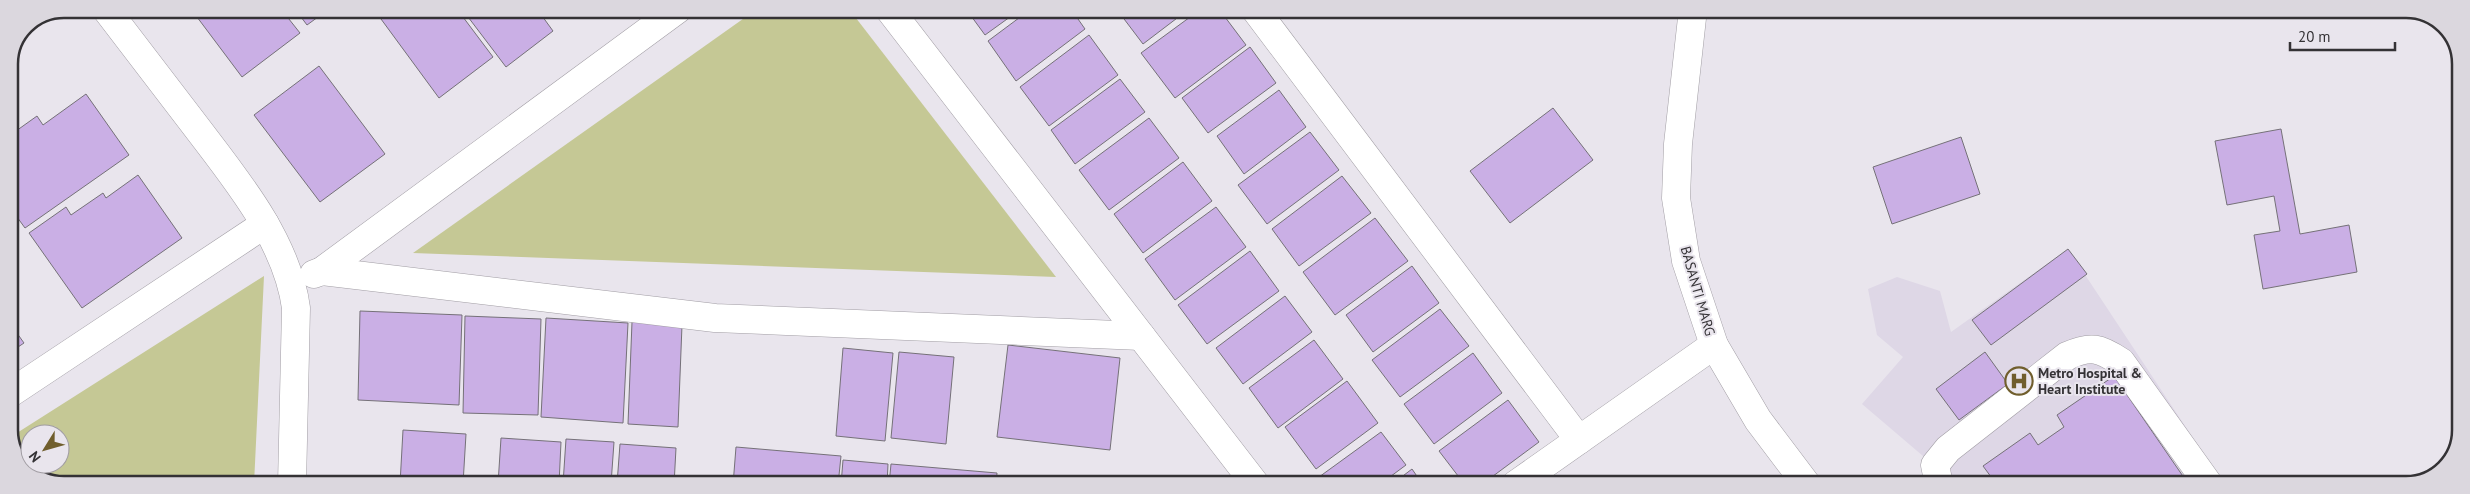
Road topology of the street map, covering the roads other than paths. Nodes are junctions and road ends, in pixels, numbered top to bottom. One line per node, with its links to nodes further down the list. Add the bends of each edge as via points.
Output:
1 (112, 17): 6 (street, via 242,186)
2 (667, 17): 7 (street)
3 (895, 17): 9 (street)
4 (1261, 17): 12 (street)
5 (1692, 17): 10 (street, BASANTI MARG, via 1678,144 1676,198 1686,261)
6 (264, 224): 8 (street); 11 (street)
7 (322, 271): 8 (street); 9 (street, via 715,318)
8 (293, 284): 13 (street, via 296,308)
9 (1141, 336): 14 (street)
10 (1714, 345): 12 (street); 16 (street, BASANTI MARG, via 1758,420)
11 (18, 388)
12 (1579, 440): 15 (street)
13 (292, 477)
14 (1250, 477)
15 (1526, 477)
16 (1801, 477)
17 (1937, 477): 18 (street, via 1934,465 1948,448 2067,356 2082,350 2102,350 2121,362)
18 (2203, 477)

